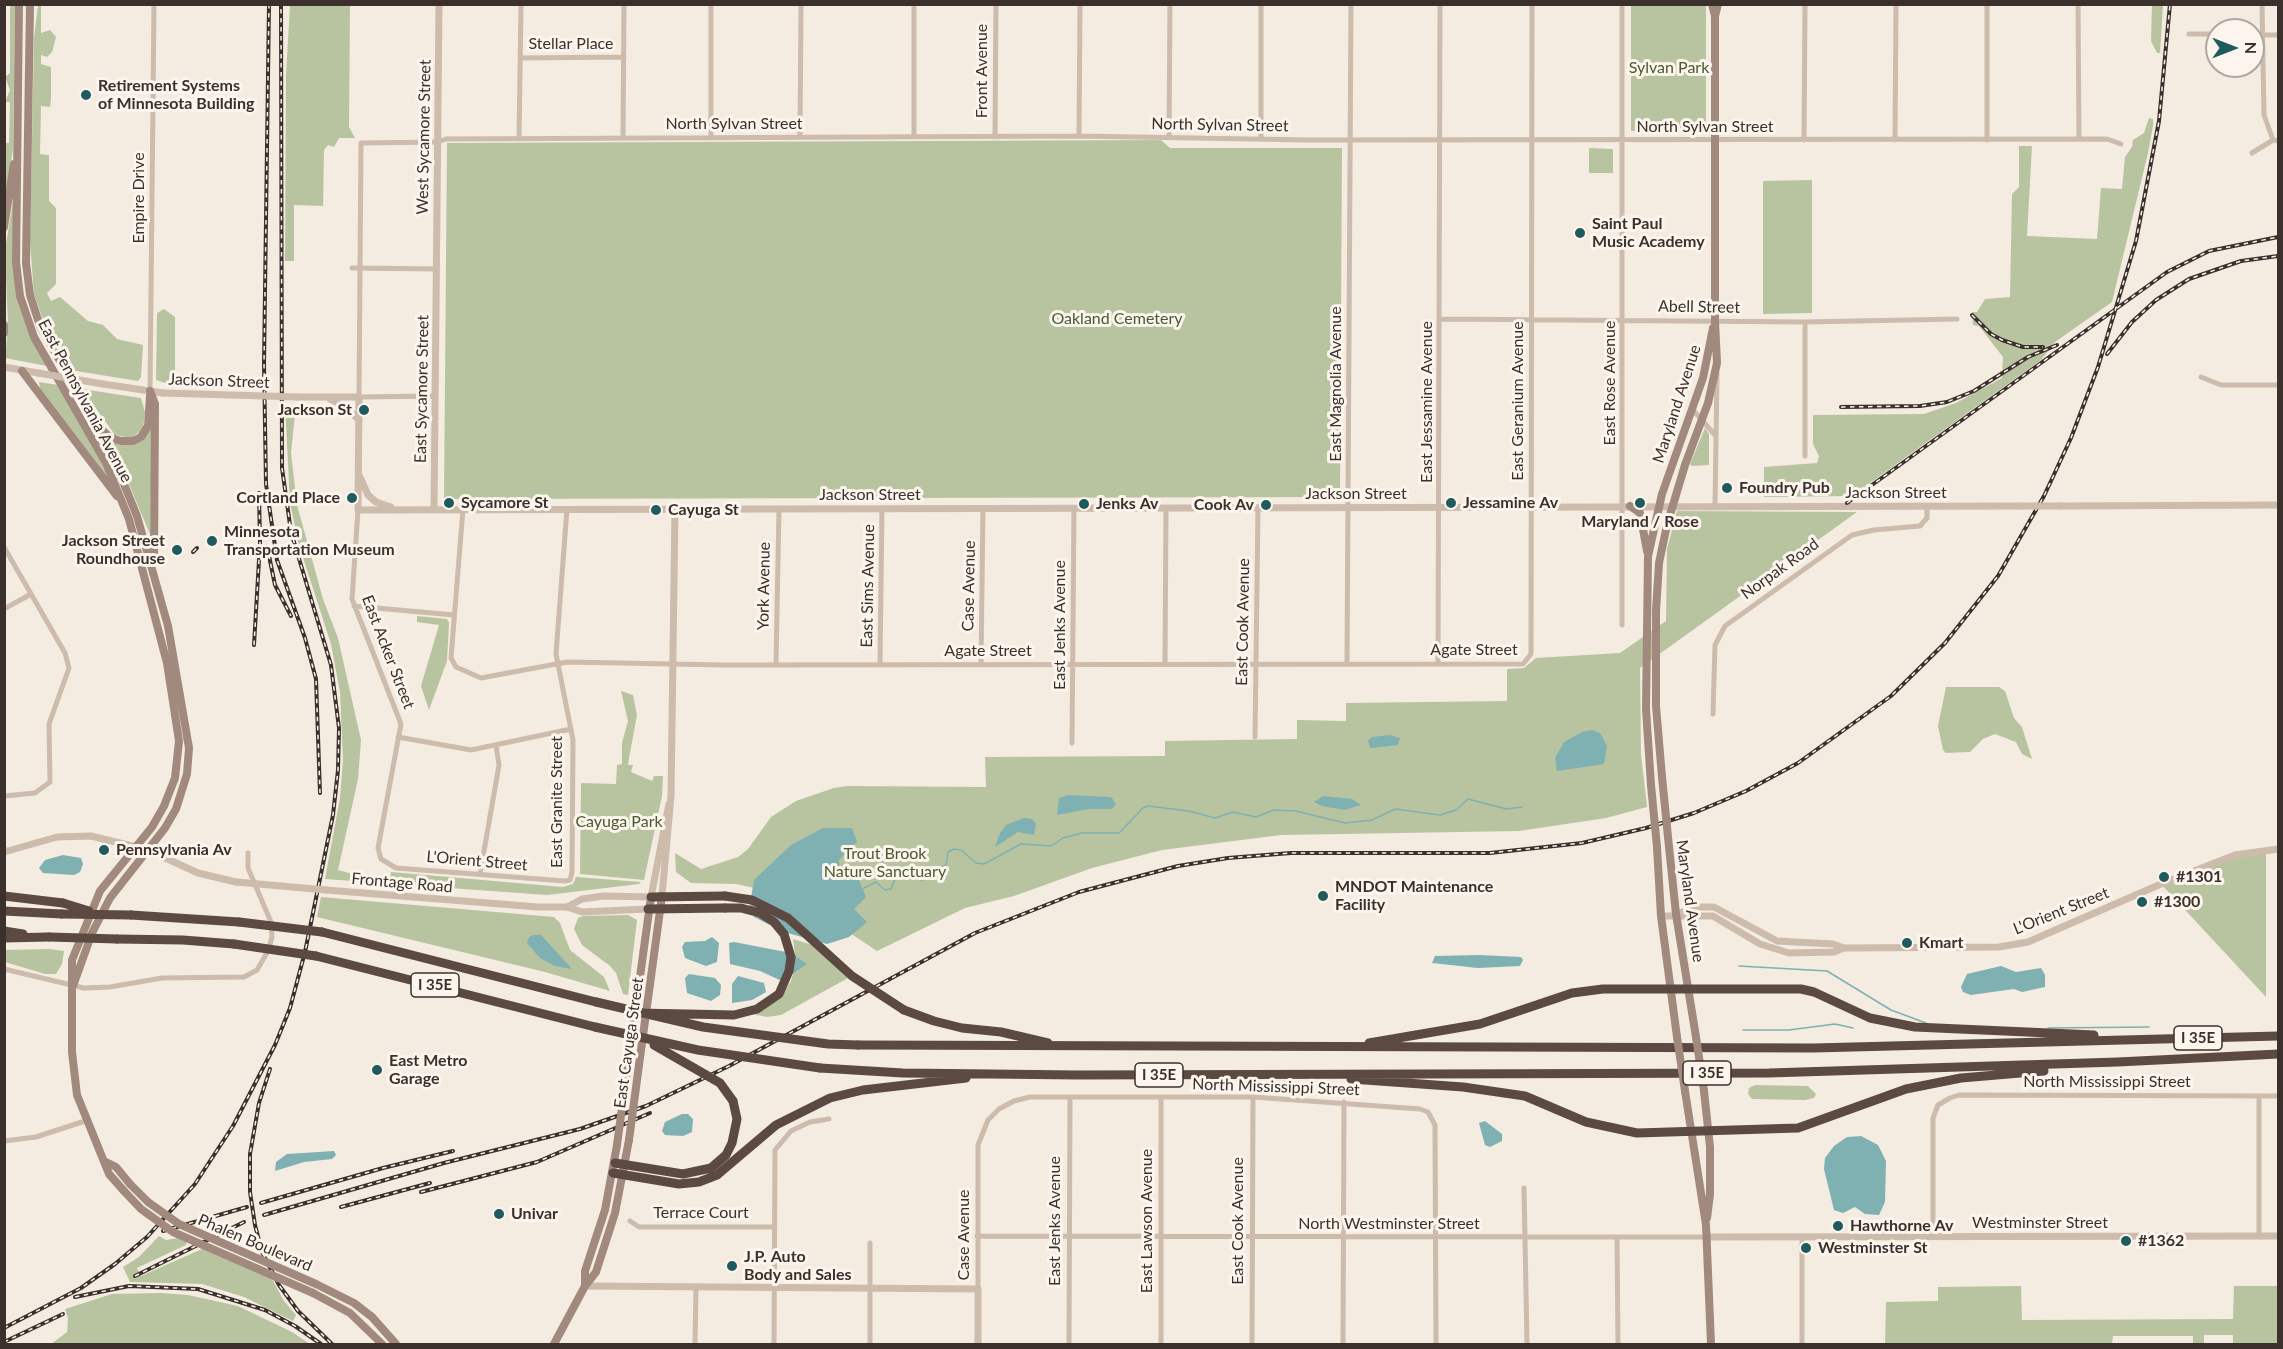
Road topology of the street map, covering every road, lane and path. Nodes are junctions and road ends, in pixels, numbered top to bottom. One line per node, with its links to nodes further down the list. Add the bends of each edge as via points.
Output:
1 (19, 4): 37 (main road, East Pennsylvania Avenue)
2 (30, 4): 78 (main road, East Pennsylvania Avenue, via 28,285 40,326)
3 (154, 4): 71 (street, Empire Drive)
4 (439, 4): 50 (street, West Sycamore Street)
5 (520, 4): 28 (street)
6 (624, 4): 27 (street)
7 (711, 4): 36 (street)
8 (801, 4): 32 (street)
9 (914, 4): 33 (street)
10 (996, 4): 34 (street, Front Avenue)
11 (1080, 4): 30 (street)
12 (1170, 4): 31 (street)
13 (1261, 4): 40 (street)
14 (1351, 4): 45 (street, East Magnolia Avenue)
15 (1440, 4): 46 (street, East Jessamine Avenue)
16 (1532, 4): 47 (street, East Geranium Avenue)
17 (1622, 4): 48 (street, East Rose Avenue)
18 (1712, 4): 24 (main road)
19 (1718, 4): 24 (main road)
20 (1805, 4): 42 (street)
21 (1896, 4): 43 (street)
22 (1987, 4): 44 (street)
23 (2078, 4): 39 (street)
24 (1715, 16): 41 (main road)
25 (2189, 34): 26 (street)
26 (2205, 34)
27 (624, 57): 28 (street, Stellar Place); 35 (street)
28 (520, 58): 38 (street)
29 (2263, 78): 49 (street, via 2264,115)
30 (1079, 136): 31 (street, North Sylvan Street); 34 (street, North Sylvan Street)
31 (1169, 136): 40 (street, North Sylvan Street, via 1178,140)
32 (800, 137): 33 (street, North Sylvan Street); 36 (street, North Sylvan Street)
33 (914, 137): 34 (street, North Sylvan Street)
34 (995, 137)
35 (623, 138): 36 (street, North Sylvan Street); 38 (street, North Sylvan Street)
36 (711, 138)
37 (18, 139): 54 (main road); 83 (main road, East Pennsylvania Avenue, via 16,262 23,306 39,347 106,463)
38 (519, 139): 50 (street, North Sylvan Street)
39 (2079, 139): 44 (street, North Sylvan Street); 52 (street, North Sylvan Street, via 2107,139)
40 (1261, 140): 45 (street, North Sylvan Street)
41 (1715, 140): 42 (street, North Sylvan Street); 48 (street, North Sylvan Street); 62 (main road)
42 (1804, 140): 43 (street, North Sylvan Street)
43 (1895, 140): 44 (street, North Sylvan Street)
44 (1987, 140)
45 (1350, 141): 46 (street, North Sylvan Street); 90 (street, East Magnolia Avenue)
46 (1441, 141): 47 (street, North Sylvan Street); 58 (street, East Jessamine Avenue)
47 (1532, 141): 48 (street, North Sylvan Street); 59 (street, East Geranium Avenue)
48 (1623, 141): 60 (street, East Rose Avenue)
49 (2276, 141): 53 (street)
50 (438, 142): 51 (street, North Sylvan Street); 57 (street, West Sycamore Street)
51 (361, 143): 56 (street, East Acker Street)
52 (2121, 144)
53 (2252, 153)
54 (4, 227)
55 (352, 268): 56 (street)
56 (361, 268): 57 (street); 74 (street, East Acker Street)
57 (437, 269): 72 (street, East Sycamore Street)
58 (1440, 319): 59 (street, Abell Street); 91 (street, East Jessamine Avenue)
59 (1531, 319): 60 (street, Abell Street); 92 (street, East Geranium Avenue)
60 (1624, 319): 62 (street, Abell Street); 84 (street, East Rose Avenue)
61 (1957, 320): 63 (street, Abell Street)
62 (1714, 321): 63 (street, Abell Street); 66 (main road, Maryland Avenue); 75 (main road, Maryland Avenue)
63 (1805, 322): 80 (street)
64 (4, 325): 65 (main road)
65 (4, 333)
66 (1718, 363): 77 (main road, Maryland Avenue); 79 (street)
67 (4, 367): 68 (street, Jackson Street)
68 (22, 370): 71 (street, Jackson Street, bridge); 83 (main road)
69 (2201, 377): 70 (street, via 2221,385)
70 (2278, 385)
71 (150, 391): 73 (street, Jackson Street, bridge); 78 (main road, via 148,426 141,437 128,441 111,438); 106 (main road, via 155,404)
72 (435, 396): 74 (street, Jackson Street); 99 (street, East Sycamore Street)
73 (322, 397): 74 (street, Jackson Street); 76 (street, via 337,402)
74 (359, 397): 76 (street, East Acker Street)
75 (1693, 410): 77 (street); 85 (main road, Maryland Avenue)
76 (358, 420): 81 (street, East Acker Street)
77 (1702, 420): 79 (street); 86 (main road, Maryland Avenue)
78 (95, 422): 106 (main road, East Pennsylvania Avenue, via 127,488)
79 (1715, 435): 87 (street)
80 (1805, 456)
81 (358, 470): 98 (street, via 368,495 376,502); 103 (street, East Acker Street)
82 (2278, 505): 88 (street, Jackson Street, bridge)
83 (123, 506): 131 (main road, East Pennsylvania Avenue, via 158,627 179,741 177,769 168,798)
84 (1626, 506): 85 (street, Jackson Street); 92 (street, Jackson Street); 105 (main road, via 1640,513); 111 (street, East Rose Avenue)
85 (1659, 506): 86 (street, Jackson Street); 105 (main road, Maryland Avenue)
86 (1672, 506): 87 (street, Jackson Street); 146 (main road, Maryland Avenue, bridge, via 1659,563 1656,659 1657,728)
87 (1715, 506): 88 (street, Jackson Street)
88 (1927, 506): 123 (street, Norpak Road, via 1927,518 1920,526 1864,531 1846,539 1725,626 1715,645)
89 (1258, 507): 90 (street, Jackson Street); 97 (street, Jackson Street); 120 (street, East Cook Avenue)
90 (1349, 507): 91 (street, Jackson Street); 121 (street, East Magnolia Avenue)
91 (1440, 507): 92 (street, Jackson Street); 122 (street, East Jessamine Avenue)
92 (1532, 507): 112 (street, East Geranium Avenue)
93 (779, 508): 94 (street, Jackson Street); 102 (street, Jackson Street); 115 (street, York Avenue)
94 (882, 508): 95 (street, Jackson Street); 116 (street, East Sims Avenue)
95 (983, 508): 96 (street, Jackson Street); 117 (street, Case Avenue)
96 (1074, 508): 97 (street, Jackson Street); 118 (street, East Jenks Avenue)
97 (1166, 508): 119 (street)
98 (399, 509): 99 (street); 103 (street)
99 (434, 509): 100 (street, Jackson Street)
100 (463, 509): 101 (street, Jackson Street); 110 (street)
101 (567, 509): 102 (street, Jackson Street); 113 (street, East Granite Street)
102 (675, 509): 114 (street, East Cayuga Street)
103 (358, 510): 108 (street, East Acker Street, via 351,596)
104 (4, 547): 107 (street)
105 (1648, 555): 148 (main road, Maryland Avenue, bridge, via 1646,666)
106 (155, 576): 133 (main road, East Pennsylvania Avenue, via 180,683 189,761 176,809)
107 (31, 594): 109 (street); 129 (street, via 65,653 68,673 49,724 50,782 35,793)
108 (354, 606): 110 (street); 125 (street, East Acker Street, via 401,724)
109 (4, 609)
110 (454, 615): 113 (street, Agate Street, via 453,663 481,678)
111 (1622, 625)
112 (1528, 660): 122 (street, Agate Street, via 1517,666)
113 (558, 663): 114 (street, Agate Street); 124 (street, East Granite Street)
114 (673, 664): 115 (street, Agate Street); 130 (street, East Cayuga Street)
115 (776, 664): 116 (street, Agate Street)
116 (880, 664): 117 (street, Agate Street)
117 (981, 664): 118 (street, Agate Street)
118 (1073, 664): 119 (street, Agate Street); 127 (street, East Jenks Avenue)
119 (1165, 664): 120 (street, Agate Street)
120 (1256, 664): 121 (street, Agate Street); 126 (street, East Cook Avenue)
121 (1347, 664): 122 (street, Agate Street)
122 (1438, 664)
123 (1713, 714)
124 (571, 729): 128 (street); 138 (street, East Granite Street)
125 (398, 737): 128 (street, via 471,750); 136 (street, East Acker Street, via 378,848)
126 (1255, 737)
127 (1072, 743)
128 (496, 745): 137 (street, via 499,765)
129 (4, 796)
130 (672, 796): 140 (street, East Cayuga Street); 141 (street, East Cayuga Street, via 664,814)
131 (136, 846): 133 (street, Frontage Road); 134 (street, Frontage Road, via 104,837 69,835); 154 (main road, East Pennsylvania Avenue, via 104,885 79,938 72,960)
132 (2278, 849): 152 (street, L'Orient Street, via 2250,851 2216,862 2019,945)
133 (148, 850): 142 (street, Frontage Road, bridge, via 198,873 236,882); 154 (main road, East Pennsylvania Avenue, via 110,898)
134 (4, 852)
135 (248, 853): 154 (street, via 248,868 271,922 272,938 257,970 244,976 162,978 110,987)
136 (384, 863): 137 (street, L'Orient Street, via 396,868)
137 (480, 874): 138 (street, L'Orient Street)
138 (570, 880)
139 (4, 896): 147 (highway, bridge, via 63,903)
140 (662, 896): 141 (highway); 144 (main road, East Cayuga Street); 161 (highway, bridge, via 752,900 788,918 852,976 904,1010 962,1028 1001,1032)
141 (651, 897): 142 (street, Frontage Road, via 604,896 582,899); 143 (main road, East Cayuga Street)
142 (567, 907): 143 (street, Frontage Road, via 582,912)
143 (648, 909): 144 (highway); 180 (main road, East Cayuga Street, bridge)
144 (661, 909): 157 (highway, bridge, via 741,908 760,913 784,934 791,957 789,971 779,994 758,1009 734,1015); 181 (main road, East Cayuga Street, bridge)
145 (4, 910): 147 (highway, I 35E, bridge)
146 (1677, 914): 148 (street, L'Orient Street); 152 (street, L'Orient Street, via 1713,916 1767,947 1789,953 1834,952); 152 (street, L'Orient Street, via 1694,907 1714,907 1777,941); 156 (main road, Maryland Avenue)
147 (100, 915): 157 (highway, I 35E, bridge, via 239,922 322,932)
148 (1661, 916): 155 (main road, Maryland Avenue)
149 (4, 931): 150 (highway)
150 (34, 937): 151 (highway, I 35E); 159 (highway, I 35E, bridge, via 183,940 316,956)
151 (4, 939)
152 (1844, 948)
153 (4, 969): 154 (street)
154 (72, 987): 174 (main road, Phalen Boulevard, via 73,1073)
155 (1671, 989): 156 (highway); 162 (highway, via 1587,990 1480,1024); 176 (main road, Maryland Avenue, bridge)
156 (1689, 989): 160 (highway, via 1801,989 1870,1018 1895,1024 2088,1034); 177 (main road, Maryland Avenue, bridge)
157 (638, 1013): 161 (highway, I 35E, bridge, via 732,1032 858,1045)
158 (2278, 1036): 160 (highway, I 35E)
159 (638, 1037): 165 (highway, I 35E, bridge, via 820,1068); 181 (highway, bridge, via 720,1083 733,1101 737,1119 726,1155 711,1168 683,1174)
160 (2117, 1039): 162 (highway, I 35E, via 1835,1048)
161 (1062, 1047): 162 (highway, I 35E)
162 (1337, 1048)
163 (2278, 1054): 164 (highway, I 35E)
164 (2118, 1062): 166 (highway, I 35E, via 1769,1073); 177 (highway, via 1931,1083 1886,1095 1798,1128)
165 (1011, 1074): 166 (highway, I 35E); 183 (highway, via 863,1090 830,1098 776,1125 723,1171 699,1182 679,1184)
166 (1296, 1074): 176 (highway, via 1525,1096 1613,1129 1637,1133)
167 (2259, 1096): 168 (street, North Mississippi Street); 190 (street); 197 (street, North Mississippi Street, via 1959,1095 1938,1106 1933,1125)
168 (2278, 1096)
169 (1070, 1097): 170 (street, North Mississippi Street); 175 (street, North Mississippi Street, via 1014,1101 993,1114); 198 (street, East Jenks Avenue)
170 (1161, 1097): 171 (street, North Mississippi Street); 192 (street, East Lawson Avenue)
171 (1252, 1097): 172 (street, North Mississippi Street); 193 (street, East Cook Avenue)
172 (1344, 1102): 189 (street, North Mississippi Street, via 1420,1109 1432,1117); 199 (street)
173 (830, 1119): 187 (street, via 810,1122 791,1131 775,1150)
174 (85, 1121): 178 (street, via 36,1137); 179 (main road, Phalen Boulevard)
175 (983, 1127): 188 (street, Case Avenue, via 978,1152)
176 (1690, 1130): 177 (highway); 186 (main road, Maryland Avenue)
177 (1708, 1130): 186 (main road, Maryland Avenue, via 1710,1194)
178 (4, 1141)
179 (106, 1162): 207 (main road, Phalen Boulevard, bridge, via 109,1174 141,1209 173,1232 313,1293 350,1313); 208 (main road, Phalen Boulevard, bridge, via 116,1167 148,1202 179,1224 354,1303)
180 (615, 1162): 181 (highway); 182 (main road, East Cayuga Street)
181 (626, 1164): 183 (main road, East Cayuga Street)
182 (613, 1173): 183 (highway); 202 (main road, East Cayuga Street, via 585,1271)
183 (624, 1175): 202 (main road, East Cayuga Street, via 597,1272)
184 (1524, 1188): 194 (street)
185 (630, 1221): 187 (street, Terrace Court, via 639,1227)
186 (1706, 1225): 196 (main road)
187 (774, 1227): 204 (street)
188 (977, 1236): 198 (street, North Westminster Street); 206 (street, Case Avenue)
189 (1433, 1236): 194 (street, North Westminster Street); 199 (street, North Westminster Street); 218 (street)
190 (2259, 1236): 191 (street, Westminster Street); 197 (street, Westminster Street)
191 (2278, 1236)
192 (1160, 1237): 193 (street, North Westminster Street); 198 (street, North Westminster Street); 215 (street, East Lawson Avenue)
193 (1251, 1237): 199 (street, North Westminster Street); 216 (street, East Cook Avenue)
194 (1525, 1237): 195 (street, North Westminster Street); 219 (street)
195 (1617, 1237): 196 (street, North Westminster Street); 220 (street)
196 (1707, 1237): 200 (street, North Westminster Street); 221 (main road)
197 (1933, 1237): 200 (street, Westminster Street)
198 (1068, 1238): 214 (street, East Jenks Avenue)
199 (1342, 1238): 217 (street)
200 (1802, 1238): 222 (street)
201 (870, 1243): 205 (street)
202 (585, 1286): 203 (street); 209 (main road, East Cayuga Street)
203 (696, 1286): 204 (street); 210 (street)
204 (774, 1287): 205 (street); 211 (street)
205 (870, 1288): 206 (street); 212 (street)
206 (978, 1289): 213 (street, Case Avenue)
207 (382, 1344)
208 (396, 1344)
209 (554, 1344)
210 (696, 1344)
211 (774, 1344)
212 (870, 1344)
213 (978, 1344)
214 (1069, 1344)
215 (1161, 1344)
216 (1252, 1344)
217 (1342, 1344)
218 (1436, 1344)
219 (1527, 1344)
220 (1618, 1344)
221 (1711, 1344)
222 (1802, 1344)

